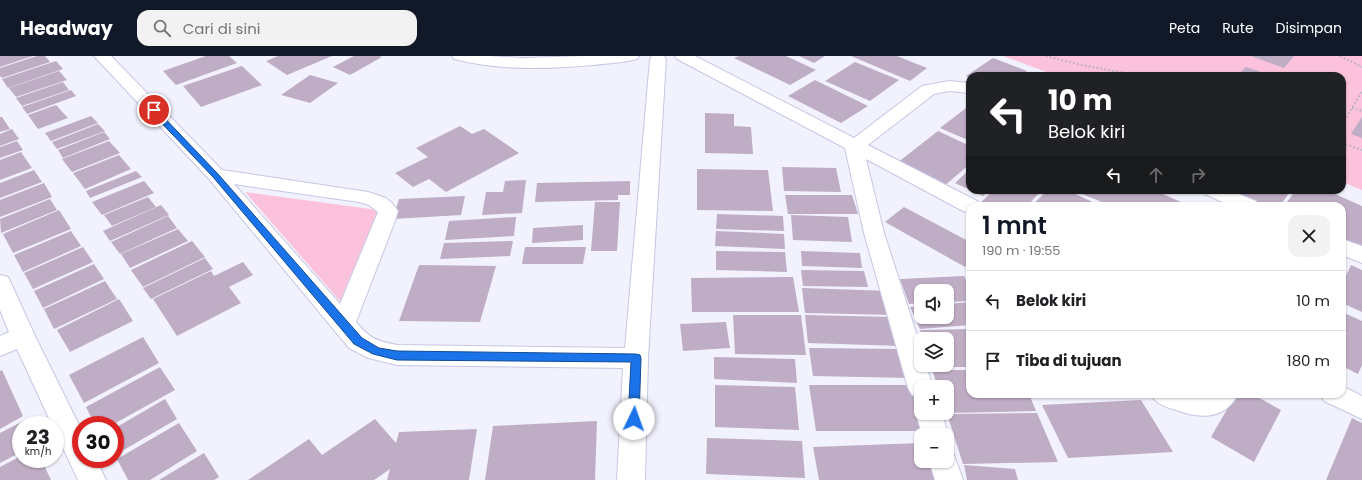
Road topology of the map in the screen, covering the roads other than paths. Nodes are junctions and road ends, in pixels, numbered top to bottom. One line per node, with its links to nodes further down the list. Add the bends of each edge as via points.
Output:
1 (102, 56): 8 (street)
2 (460, 56): 3 (street, via 529,64)
3 (631, 56)
4 (683, 56): 7 (street)
5 (660, 57): 18 (street)
6 (966, 87): 7 (street, via 941,86 928,90)
7 (854, 146): 11 (street); 19 (street, via 874,233)
8 (216, 175): 15 (street); 15 (street, via 360,196 383,204 388,211 385,221)
9 (1221, 194): 10 (street)
10 (1240, 202)
11 (966, 204)
12 (1346, 248): 13 (street)
13 (1362, 255)
14 (0, 284): 16 (street)
15 (343, 324): 18 (street, via 358,341 376,351 397,356)
16 (23, 336): 17 (street); 24 (street)
17 (0, 347)
18 (636, 358): 28 (street)
19 (919, 380)
20 (1171, 398): 21 (street, via 1196,406)
21 (1221, 398)
22 (1341, 398): 23 (street)
23 (1362, 408)
24 (72, 439)
25 (86, 468): 27 (street)
26 (945, 468): 29 (street)
27 (92, 480)
28 (631, 480)
29 (949, 480)

